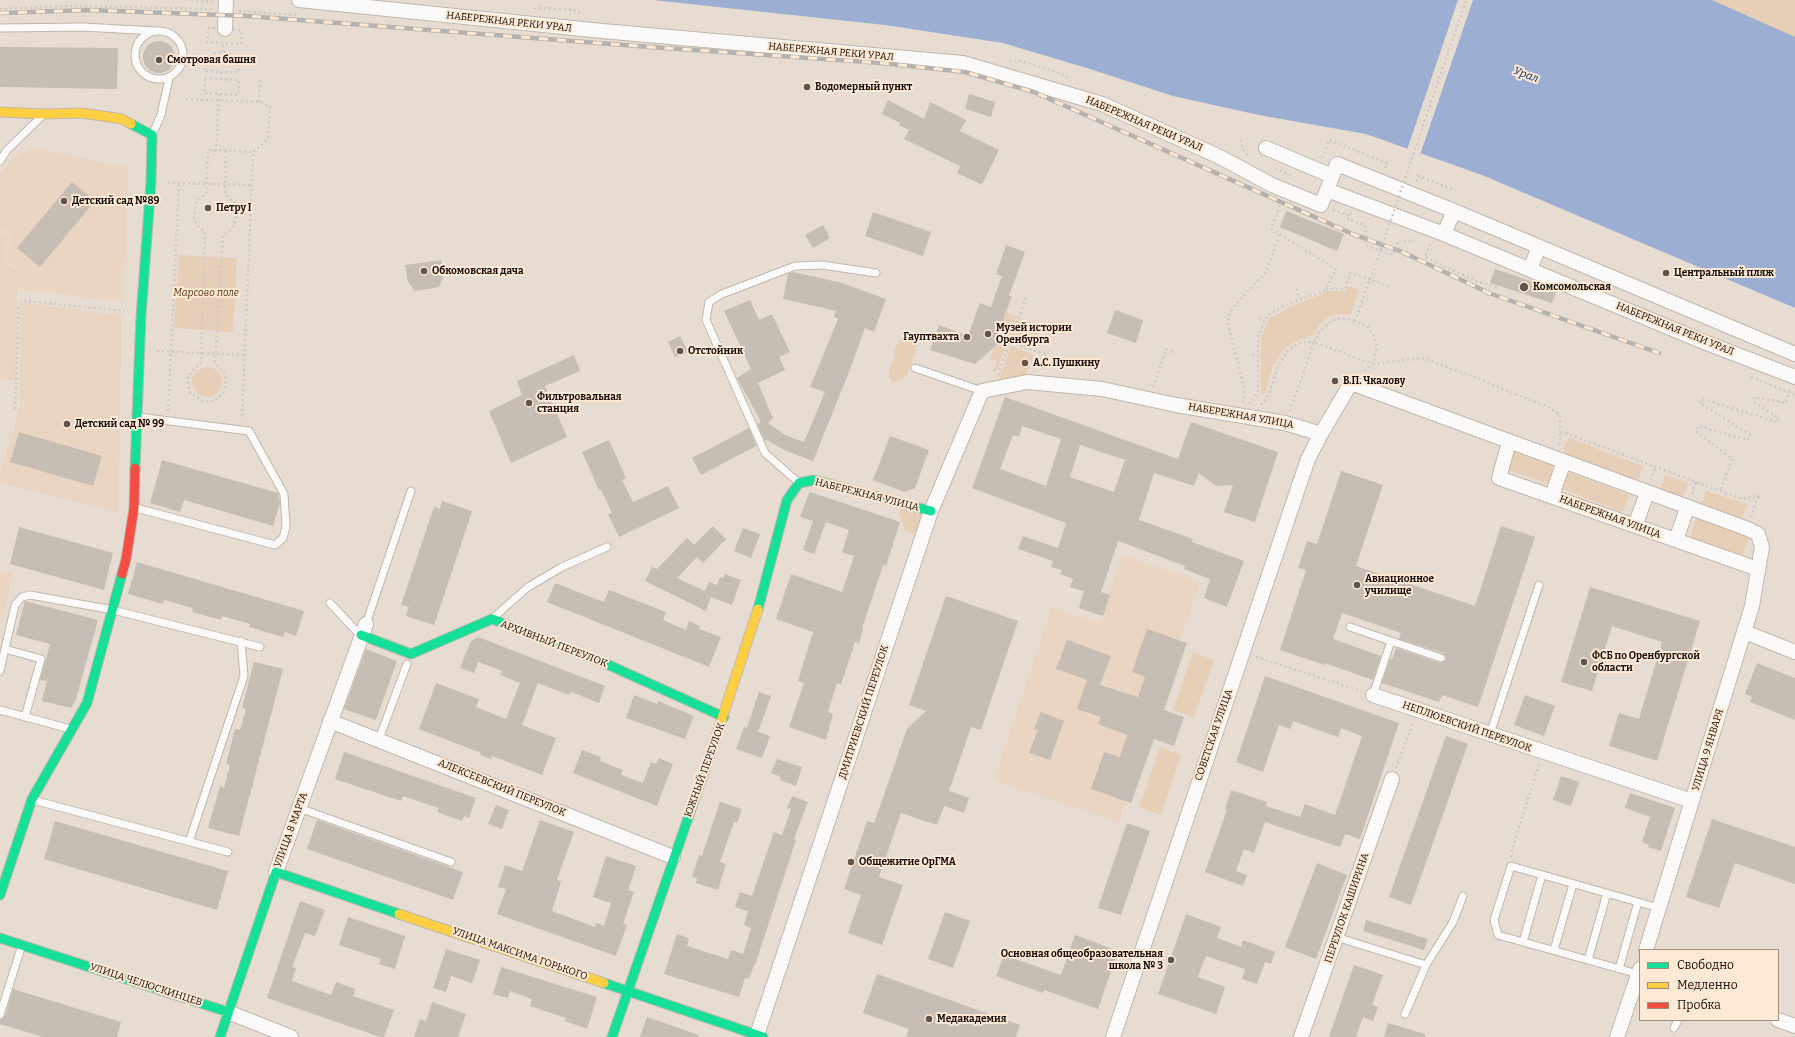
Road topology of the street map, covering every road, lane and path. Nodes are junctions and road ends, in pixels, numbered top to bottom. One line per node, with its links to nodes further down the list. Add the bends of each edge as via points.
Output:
1 (191, 0): 4 (path)
2 (299, 0): 40 (street, НАБЕРЕЖНАЯ РЕКИ УРАЛ, via 602,31 963,63 1102,104 1218,156 1272,186 1321,205)
3 (1466, 0): 50 (path, bridge)
4 (226, 4): 6 (path); 8 (path); 10 (street)
5 (541, 8): 7 (path)
6 (0, 9)
7 (573, 10)
8 (303, 16)
9 (0, 28): 11 (lane, via 83,26)
10 (222, 29): 12 (path, via 208,28 207,42)
11 (155, 31): 19 (lane, via 172,34 183,48 182,66); 19 (lane, via 141,39 135,54 139,70 153,79)
12 (216, 43)
13 (224, 43): 14 (path)
14 (223, 52): 16 (path, via 215,53 208,59 204,71); 16 (path, via 232,54 237,59 239,72)
15 (1021, 61): 17 (path)
16 (221, 72): 20 (path)
17 (1060, 72)
18 (260, 76): 24 (path)
19 (169, 78): 27 (lane, via 161,115)
20 (221, 79): 21 (path, via 205,78 204,93); 21 (path, via 239,80 238,94)
21 (219, 94): 23 (path)
22 (186, 99): 23 (path)
23 (218, 102): 24 (path); 29 (path)
24 (259, 102): 31 (path, via 270,106 268,139)
25 (0, 112): 26 (street)
26 (44, 114): 27 (street, via 82,113 122,118); 34 (lane, via 7,150)
27 (152, 135): 60 (street)
28 (1266, 148): 35 (street)
29 (216, 151): 30 (path); 30 (path, via 208,150 206,194 198,199 194,212 197,225 205,232 201,363 187,379 190,393 204,402 219,398 226,383 225,374 215,363 223,235 231,230 236,222 237,213 235,203 225,194)
30 (226, 151): 31 (path)
31 (253, 152): 39 (path)
32 (1324, 153): 33 (path, via 1329,140)
33 (1378, 160)
34 (0, 161)
35 (1332, 176): 40 (street, НАБЕРЕЖНАЯ РЕКИ УРАЛ); 43 (street, via 1337,164)
36 (1433, 182): 41 (path)
37 (175, 183): 38 (path)
38 (179, 183): 39 (path); 87 (path)
39 (252, 185): 72 (path)
40 (1327, 190): 46 (street, НАБЕРЕЖНАЯ РЕКИ УРАЛ)
41 (1454, 190)
42 (1283, 198): 45 (path, via 1271,229)
43 (1454, 211): 46 (street); 49 (street)
44 (1356, 215): 50 (path, via 1351,213 1348,220 1366,225 1367,246)
45 (1280, 234): 57 (path, via 1336,269); 85 (path, via 1266,272 1234,306 1228,317 1245,391)
46 (1444, 234): 51 (street, НАБЕРЕЖНАЯ РЕКИ УРАЛ)
47 (1398, 240): 50 (path, via 1393,255)
48 (1430, 244): 55 (path, via 1425,257 1473,280)
49 (1539, 247): 51 (street); 64 (street)
50 (1381, 250): 53 (path)
51 (1530, 269): 68 (street, НАБЕРЕЖНАЯ РЕКИ УРАЛ)
52 (876, 273): 94 (lane, via 822,265 795,266 722,294 709,302 706,320 765,453)
53 (1370, 280): 54 (path); 57 (path, via 1350,273 1345,290); 63 (path)
54 (1389, 286)
55 (1497, 288)
56 (1296, 289): 59 (path)
57 (1326, 289): 59 (path)
58 (1026, 297): 66 (path)
59 (1300, 299): 62 (path, via 1269,314)
60 (141, 312): 84 (path, via 25,301 19,306); 86 (street)
61 (1258, 318): 62 (path)
62 (1264, 321): 75 (path, via 1258,337)
63 (1355, 321): 67 (path, via 1341,318 1331,321 1320,331); 76 (path, via 1368,327 1374,336 1377,347)
64 (1712, 321): 68 (street); 71 (street)
65 (1001, 339): 66 (path)
66 (1010, 342): 73 (path); 80 (path)
67 (1314, 342): 76 (path); 82 (path, via 1300,342 1287,350 1277,368); 89 (path)
68 (1704, 342): 78 (street, НАБЕРЕЖНАЯ РЕКИ УРАЛ)
69 (167, 351): 72 (path)
70 (1175, 354): 83 (path, via 1166,349)
71 (1795, 354)
72 (244, 355): 88 (path)
73 (1047, 355)
74 (1252, 355): 75 (path)
75 (1258, 356): 81 (path)
76 (1373, 364): 79 (path); 90 (path, via 1422,358 1550,408 1560,415)
77 (915, 368): 80 (lane)
78 (1794, 382): 95 (path, via 1786,403 1755,398 1754,402 1779,418 1778,422 1702,399 1700,404 1750,435 1748,440 1698,426 1696,431 1732,459)
79 (1351, 383): 91 (street); 92 (street)
80 (988, 390): 83 (street, НАБЕРЕЖНАЯ УЛИЦА, via 1027,382 1102,389); 103 (street, ДМИТРИЕВСКИЙ ПЕРЕУЛОК)
81 (1258, 392)
82 (1269, 395)
83 (1148, 399): 85 (street, НАБЕРЕЖНАЯ УЛИЦА)
84 (15, 409)
85 (1241, 415): 89 (street, НАБЕРЕЖНАЯ УЛИЦА)
86 (137, 416): 101 (street); 101 (lane, via 250,431 284,494 286,527 283,538 275,545)
87 (168, 416)
88 (242, 423)
89 (1285, 423): 91 (street, НАБЕРЕЖНАЯ УЛИЦА)
90 (1560, 431): 93 (path, via 1560,449); 99 (path, via 1742,499)
91 (1321, 434): 121 (street, СОВЕТСКАЯ УЛИЦА, via 1308,459)
92 (1509, 442): 93 (street); 98 (street, НАБЕРЕЖНАЯ УЛИЦА, via 1499,478)
93 (1564, 461): 97 (street); 98 (street)
94 (799, 483): 103 (street, НАБЕРЕЖНАЯ УЛИЦА, via 814,480); 129 (street, ЮЖНЫЙ ПЕРЕУЛОК, via 787,500 754,626)
95 (1721, 489)
96 (411, 491): 114 (lane)
97 (1647, 493): 102 (street); 104 (street)
98 (1552, 496): 104 (street, НАБЕРЕЖНАЯ УЛИЦА)
99 (1758, 496): 100 (path); 105 (path)
100 (1763, 498)
101 (134, 508): 111 (street, via 126,559)
102 (1687, 508): 105 (street); 106 (street)
103 (931, 511): 170 (street, ДМИТРИЕВСКИЙ ПЕРЕУЛОК)
104 (1635, 526): 106 (street, НАБЕРЕЖНАЯ УЛИЦА)
105 (1748, 529): 108 (street, УЛИЦА 9 ЯНВАРЯ, via 1758,534 1762,547)
106 (1676, 540): 108 (street, НАБЕРЕЖНАЯ УЛИЦА)
107 (607, 547): 112 (lane, via 562,567 528,587)
108 (1758, 569): 115 (street, УЛИЦА 9 ЯНВАРЯ)
109 (1539, 585): 132 (lane)
110 (330, 603): 114 (lane)
111 (113, 610): 116 (lane); 119 (lane, via 30,595 22,597 15,605); 131 (street, via 87,703)
112 (492, 619): 114 (street, АРХИВНЫЙ ПЕРЕУЛОК, via 411,654); 129 (street, АРХИВНЫЙ ПЕРЕУЛОК, via 602,662)
113 (1350, 627): 117 (lane)
114 (363, 630): 130 (street, УЛИЦА 8 МАРТА)
115 (1745, 632): 120 (street); 137 (street, УЛИЦА 9 ЯНВАРЯ)
116 (241, 641): 118 (lane); 139 (lane, via 244,676)
117 (1391, 641): 122 (lane); 125 (lane)
118 (260, 647)
119 (5, 649): 124 (lane); 128 (lane, via 41,659)
120 (1795, 652)
121 (1242, 653): 125 (path); 174 (street, СОВЕТСКАЯ УЛИЦА)
122 (1441, 658)
123 (407, 664): 133 (lane)
124 (0, 671)
125 (1373, 695): 127 (street, НЕПЛЮЕВСКИЙ ПЕРЕУЛОК)
126 (0, 710): 128 (lane)
127 (1417, 710): 132 (street, НЕПЛЮЕВСКИЙ ПЕРЕУЛОК); 135 (path)
128 (26, 717): 131 (lane)
129 (724, 717): 141 (street, ЮЖНЫЙ ПЕРЕУЛОК)
130 (330, 721): 133 (street, АЛЕКСЕЕВСКИЙ ПЕРЕУЛОК); 138 (street, УЛИЦА 8 МАРТА)
131 (72, 730): 136 (street)
132 (1490, 734): 134 (street, НЕПЛЮЕВСКИЙ ПЕРЕУЛОК)
133 (379, 739): 141 (street, АЛЕКСЕЕВСКИЙ ПЕРЕУЛОК)
134 (1542, 752): 137 (street, НЕПЛЮЕВСКИЙ ПЕРЕУЛОК); 143 (path, via 1512,850)
135 (1392, 779): 152 (street, ПЕРЕУЛОК КАШИРИНА)
136 (32, 799): 139 (lane); 148 (street, via 8,860)
137 (1692, 801): 151 (street, УЛИЦА 9 ЯНВАРЯ)
138 (299, 808): 142 (lane); 144 (street, УЛИЦА 8 МАРТА)
139 (189, 842): 140 (lane)
140 (228, 852)
141 (673, 857): 162 (street, ЮЖНЫЙ ПЕРЕУЛОК)
142 (451, 862)
143 (1511, 866): 145 (lane); 154 (lane, via 1494,920 1498,935)
144 (276, 872): 162 (street, УЛИЦА МАКСИМА ГОРЬКОГО); 163 (street, УЛИЦА 8 МАРТА)
145 (1542, 875): 146 (lane); 154 (lane)
146 (1573, 884): 147 (lane); 157 (lane)
147 (1607, 894): 150 (lane); 158 (lane)
148 (0, 895)
149 (1463, 896): 159 (lane, via 1453,922)
150 (1638, 902): 151 (lane); 160 (lane)
151 (1659, 908): 156 (street, УЛИЦА 9 ЯНВАРЯ)
152 (1336, 937): 159 (lane); 175 (street, ПЕРЕУЛОК КАШИРИНА)
153 (0, 938): 155 (street, УЛИЦА ЧЕЛЮСКИНЦЕВ)
154 (1523, 942): 157 (lane)
155 (22, 945): 163 (street, УЛИЦА ЧЕЛЮСКИНЦЕВ); 165 (lane)
156 (1646, 949)
157 (1554, 950): 158 (lane)
158 (1588, 960): 160 (lane)
159 (1426, 965): 164 (lane)
160 (1619, 969): 161 (lane)
161 (1639, 972): 176 (street)
162 (627, 990): 170 (street, УЛИЦА МАКСИМА ГОРЬКОГО); 173 (street, ЮЖНЫЙ ПЕРЕУЛОК)
163 (228, 1012): 171 (street, УЛИЦА 8 МАРТА); 172 (street, УЛИЦА ЧЕЛЮСКИНЦЕВ)
164 (1405, 1014)
165 (0, 1015)
166 (1779, 1020): 168 (street)
167 (1678, 1021): 169 (lane)
168 (1795, 1026)
169 (1674, 1028)
170 (758, 1036)
171 (220, 1037)
172 (291, 1037)
173 (612, 1037)
174 (1113, 1037)
175 (1301, 1037)
176 (1617, 1037)

